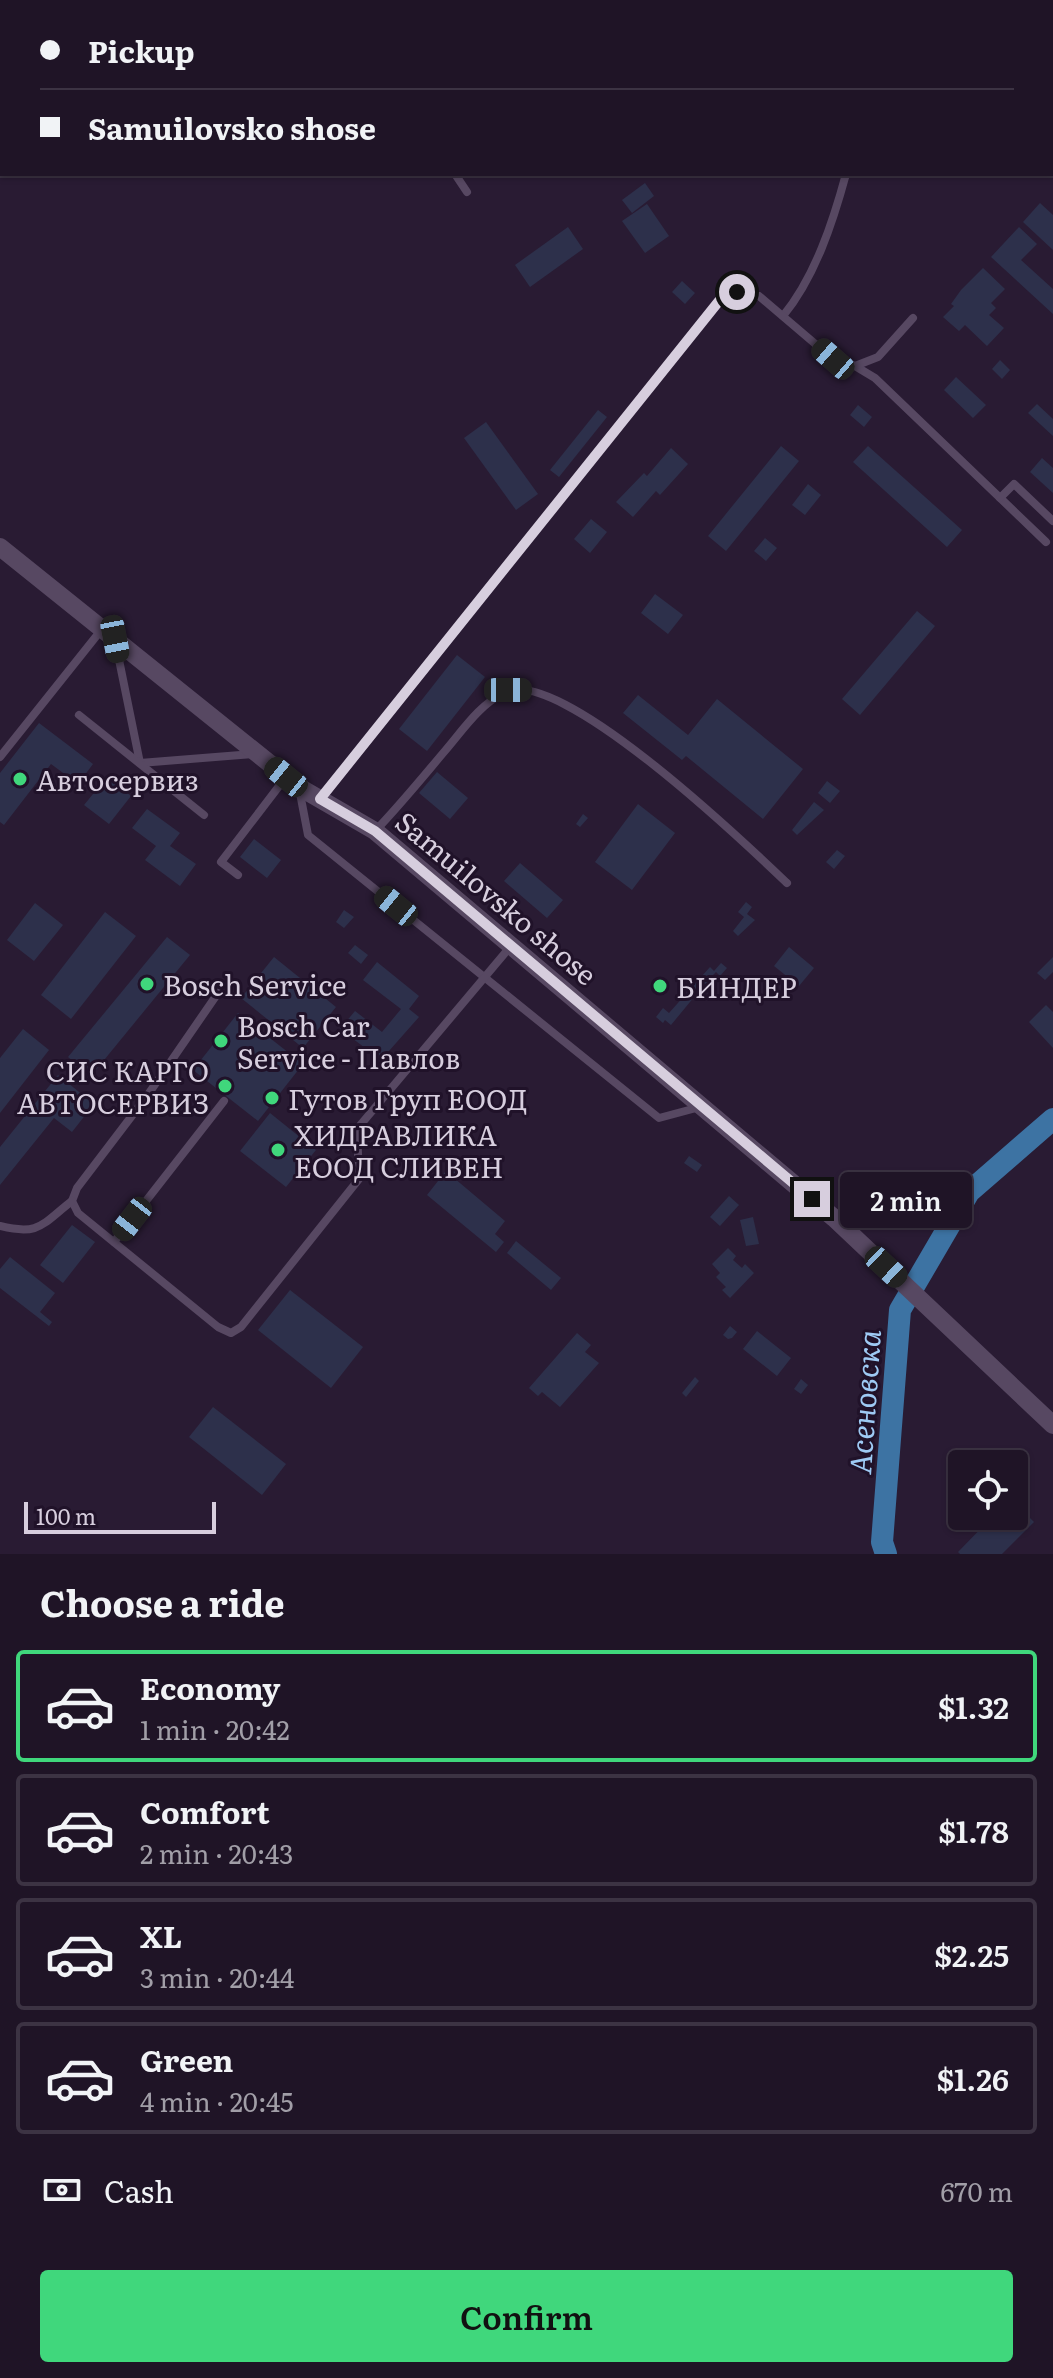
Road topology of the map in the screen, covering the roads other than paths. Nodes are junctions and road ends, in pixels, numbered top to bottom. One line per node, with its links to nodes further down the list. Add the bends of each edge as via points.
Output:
1 (456, 176): 3 (lane)
2 (845, 176): 4 (lane, via 801,294)
3 (467, 192)
4 (783, 316): 6 (lane, via 833,359); 17 (lane, via 759,296 737,292 719,301)
5 (913, 318): 6 (lane, via 878,357)
6 (855, 366): 7 (lane, via 875,378)
7 (1000, 498): 8 (lane, via 1014,484); 9 (lane)
8 (1053, 521)
9 (1046, 542)
10 (0, 547): 11 (street, Samuilovsko shose)
11 (109, 634): 13 (street, Samuilovsko shose); 14 (lane); 15 (lane)
12 (79, 715): 15 (lane)
13 (258, 754): 15 (lane); 16 (street, Samuilovsko shose)
14 (0, 757)
15 (140, 763): 18 (lane)
16 (292, 782): 17 (street, Samuilovsko shose); 20 (lane, via 221,862); 23 (lane, via 308,835)
17 (320, 799): 19 (street, Samuilovsko shose)
18 (204, 815)
19 (375, 831): 21 (lane, via 484,705 508,690 536,690 571,706 642,756); 22 (street, Samuilovsko shose)
20 (238, 875)
21 (787, 883)
22 (512, 945): 23 (lane); 26 (street, Samuilovsko shose)
23 (485, 977): 26 (lane, via 659,1118); 29 (lane, via 357,1129 359,1179 241,1327 231,1333 218,1327)
24 (218, 993): 27 (lane)
25 (224, 1101): 29 (lane)
26 (704, 1106): 30 (street, Samuilovsko shose, via 868,1250)
27 (72, 1201): 28 (lane, via 36,1229); 29 (lane, via 78,1213)
28 (0, 1226)
29 (114, 1242)
30 (1053, 1425)

